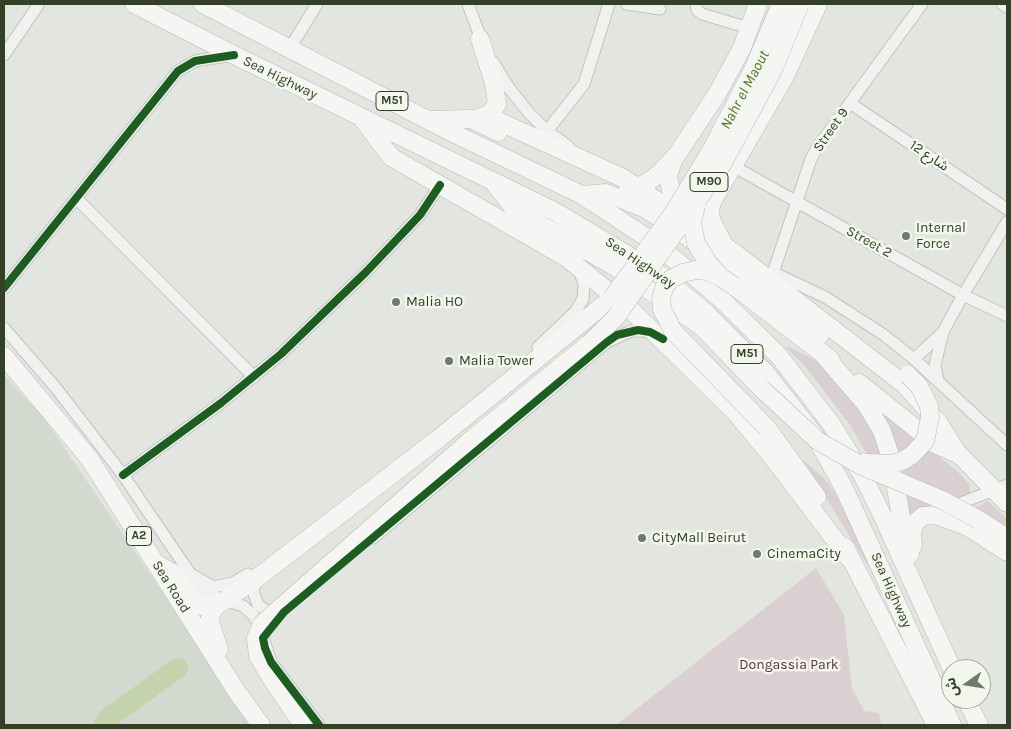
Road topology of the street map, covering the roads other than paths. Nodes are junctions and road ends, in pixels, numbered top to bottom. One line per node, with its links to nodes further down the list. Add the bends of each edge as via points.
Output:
1 (39, 4): 20 (street)
2 (134, 4): 21 (highway, Sea Highway / M51)
3 (317, 4): 19 (street)
4 (468, 4): 18 (street)
5 (609, 4): 26 (street, via 584,84)
6 (626, 4): 16 (street)
7 (696, 4): 17 (street, via 702,14)
8 (758, 4): 17 (highway)
9 (780, 4): 67 (highway, M90, bridge, via 753,70 711,151 674,212 612,298)
10 (800, 4): 36 (highway, M90, bridge, via 773,70 741,131)
11 (818, 4): 27 (highway, via 784,78)
12 (922, 4): 22 (street, Street 9)
13 (1002, 4): 15 (street)
14 (211, 6): 19 (highway, Sea Highway / M51)
15 (1007, 7)
16 (660, 9)
17 (749, 28): 28 (highway, via 717,94)
18 (480, 39): 24 (highway, via 497,98 496,106); 26 (street, via 509,88)
19 (290, 48): 25 (highway, Sea Highway / M51)
20 (4, 55)
21 (234, 55): 23 (highway, Sea Highway / M51); 35 (street, via 195,61 178,71)
22 (850, 104): 37 (street, Street 9, via 817,148); 38 (street, شارع 12)
23 (362, 117): 31 (highway, Sea Highway / M51); 32 (highway, via 390,156)
24 (479, 118): 25 (highway); 29 (highway); 33 (highway, via 614,183)
25 (429, 120): 34 (highway, Sea Highway / M51)
26 (546, 131): 29 (street)
27 (750, 134): 28 (highway, via 708,194 696,202 682,200 671,190 668,176); 30 (highway)
28 (676, 156): 33 (highway, via 656,177)
29 (588, 160): 33 (highway)
30 (733, 166): 37 (street, Street 2); 40 (highway, via 719,187 710,210 715,231)
31 (491, 180): 57 (highway, bridge, via 515,210 617,268 702,326 807,432); 79 (highway, Sea Highway / M51, via 601,238 659,274 706,313 788,399 816,436 843,486)
32 (440, 185): 41 (highway); 53 (street, via 420,215 366,272)
33 (637, 187): 40 (highway)
34 (582, 194): 56 (highway, via 606,193 625,200 646,209 681,232 874,375 920,414); 71 (highway, Sea Highway / M51, via 677,260 779,356 817,403 866,483)
35 (76, 198): 44 (street); 53 (street)
36 (698, 199): 43 (highway, bridge, via 692,217 694,236 703,256); 70 (highway, M90, bridge, via 616,317 596,338 472,439)
37 (797, 203): 42 (street, Street 9); 45 (street, Street 2)
38 (1007, 209)
39 (1007, 222): 45 (street)
40 (731, 250): 42 (highway); 56 (highway, via 905,385 938,422)
41 (567, 258): 49 (highway); 65 (street, via 583,278 583,299 575,312 523,361 240,580 213,587)
42 (775, 273): 52 (highway)
43 (728, 282): 50 (highway); 63 (highway, bridge, via 696,270 671,278 662,292 664,316 673,331 767,428 837,528)
44 (4, 288)
45 (963, 295): 46 (street, Street 2); 48 (street)
46 (1007, 316)
47 (4, 328): 58 (street)
48 (943, 332): 52 (street); 54 (street, via 935,365)
49 (663, 339): 63 (highway, via 748,427); 69 (street, via 638,330 617,335 607,342)
50 (822, 353): 56 (highway, via 935,444); 66 (highway, via 866,404 882,431 891,458 904,535)
51 (4, 356): 64 (highway, Sea Road / A2, via 89,458)
52 (911, 367): 54 (street); 57 (highway, bridge, via 929,406 925,441 912,455 893,464 870,465)
53 (254, 377): 58 (street)
54 (938, 381): 55 (street)
55 (1007, 445)
56 (958, 454): 59 (highway)
57 (853, 460): 61 (highway, bridge, via 942,500)
58 (123, 475): 65 (street)
59 (1003, 493): 60 (street)
60 (928, 514): 62 (highway, via 952,520); 66 (highway, via 918,519 912,528)
61 (1007, 538)
62 (1007, 552)
63 (849, 558): 78 (highway)
64 (157, 564): 68 (highway, via 175,574 200,606); 73 (highway, Sea Road / A2)
65 (190, 573): 68 (street, via 209,595)
66 (916, 574): 71 (highway)
67 (257, 578): 68 (highway); 69 (street, via 253,591 258,605 270,612)
68 (221, 603): 70 (street, via 243,606); 73 (highway, via 210,616 210,626)
69 (284, 612): 70 (street)
70 (263, 631): 76 (highway, bridge, via 256,638 258,656); 77 (street, via 271,662)
71 (941, 644): 72 (highway, Sea Highway / M51)
72 (948, 659)
73 (237, 692): 75 (highway, Sea Road / A2)
74 (971, 709): 80 (highway)
75 (261, 725)
76 (304, 725)
77 (319, 725)
78 (936, 725)
79 (952, 725)
80 (979, 725)

